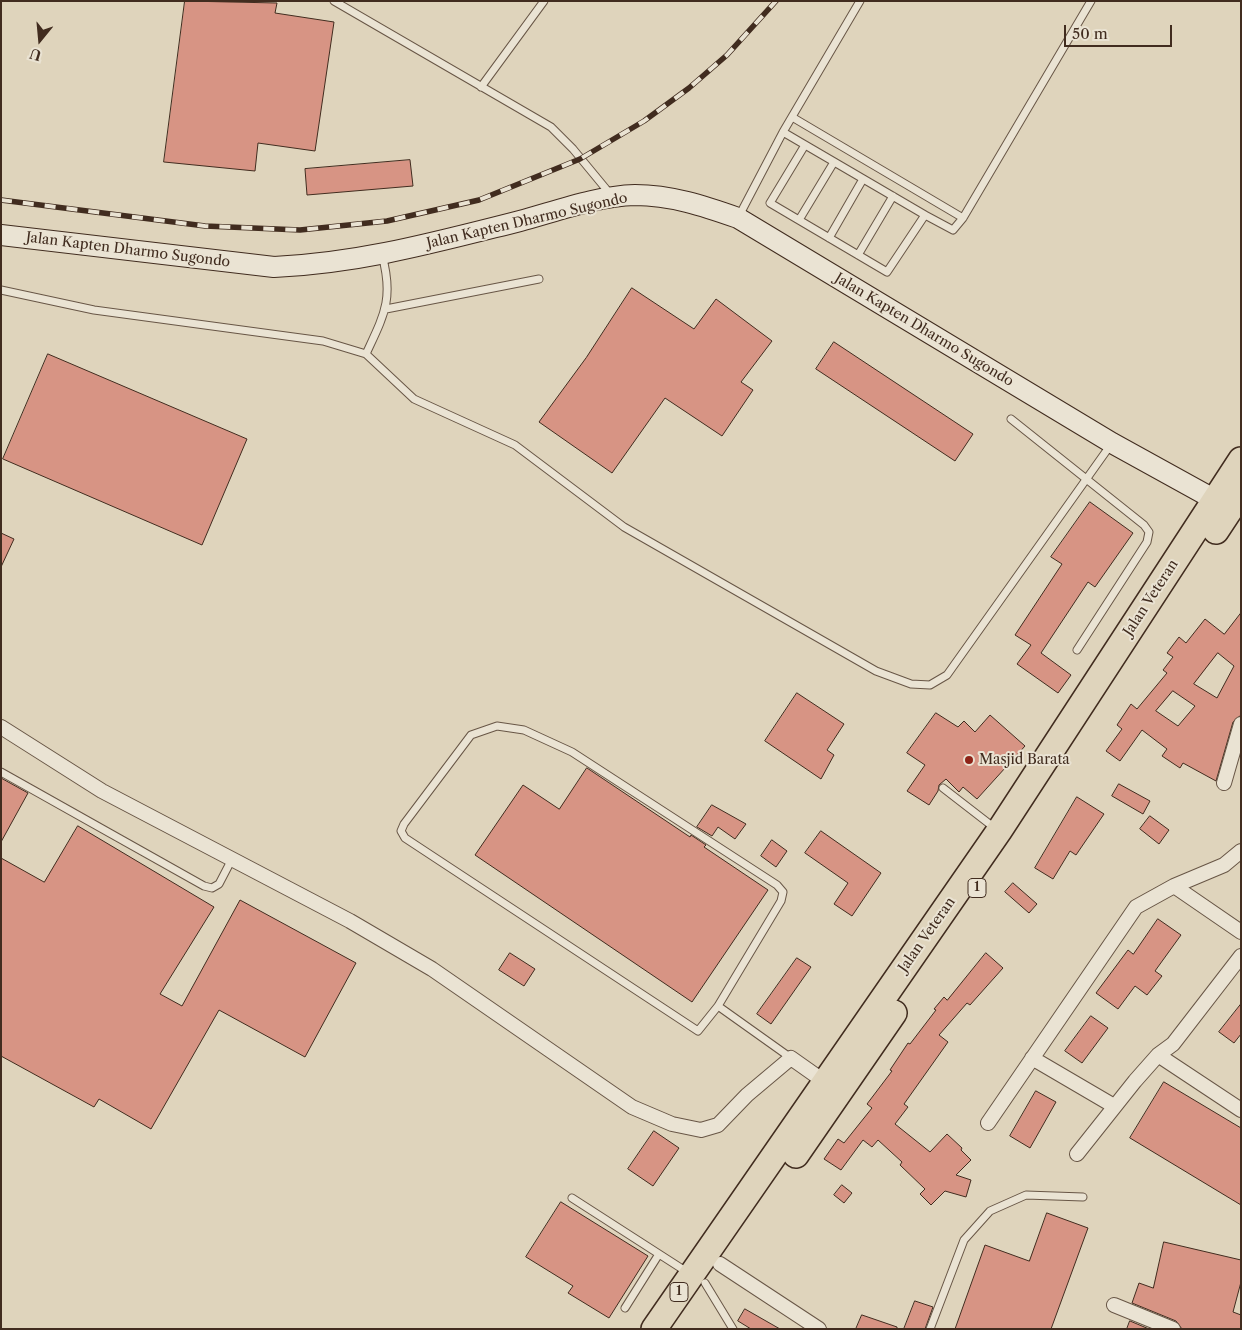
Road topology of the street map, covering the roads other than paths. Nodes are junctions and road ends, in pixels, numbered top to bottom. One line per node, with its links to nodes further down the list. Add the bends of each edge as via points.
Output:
1 (334, 1): 5 (lane)
2 (544, 1): 5 (lane)
3 (860, 1): 6 (lane)
4 (1091, 1): 15 (lane)
5 (481, 87): 12 (lane, via 551,128)
6 (792, 117): 7 (lane); 15 (lane)
7 (783, 132): 8 (lane); 14 (lane)
8 (805, 145): 9 (lane); 16 (lane, via 770,203)
9 (834, 162): 10 (lane); 16 (lane)
10 (863, 179): 11 (lane); 18 (lane)
11 (893, 196): 13 (lane); 20 (lane)
12 (613, 197): 14 (main road, Jalan Kapten Dharmo Sugondo, via 656,196 693,202); 19 (main road, Jalan Kapten Dharmo Sugondo)
13 (925, 215): 15 (lane, via 953,230); 20 (lane, via 887,272)
14 (738, 218): 26 (main road, Jalan Kapten Dharmo Sugondo)
15 (963, 218)
16 (799, 220): 18 (lane)
17 (1, 235): 19 (main road, Jalan Kapten Dharmo Sugondo, via 274,267)
18 (829, 238): 20 (lane)
19 (382, 255): 23 (lane, via 387,275)
20 (858, 255)
21 (539, 279): 23 (lane)
22 (1, 290): 24 (lane, via 94,310 323,342)
23 (386, 309): 24 (lane)
24 (366, 354): 28 (lane, via 414,399 515,444 624,527 876,671 911,684 930,685 947,675)
25 (1011, 419): 28 (lane)
26 (1112, 443): 28 (lane); 29 (main road, Jalan Kapten Dharmo Sugondo)
27 (1241, 460): 29 (highway, Jalan Veteran / 1)
28 (1086, 479): 30 (lane, via 1144,524 1149,532 1147,542)
29 (1232, 504): 36 (highway, Jalan Veteran / 1); 54 (highway, Jalan Veteran / 1, via 863,1059)
30 (1077, 650)
31 (1241, 724): 34 (street)
32 (1, 727): 38 (street, via 102,791)
33 (1, 772): 38 (lane, via 204,886 212,888 219,884)
34 (1224, 783)
35 (943, 788): 36 (lane)
36 (999, 831): 46 (highway, Jalan Veteran / 1)
37 (1241, 851): 39 (street, via 1224,864)
38 (232, 859): 44 (street, via 350,921 432,969 632,1107 672,1124 700,1130 718,1124)
39 (1174, 886): 40 (street); 45 (street, via 1136,907)
40 (1241, 932)
41 (1241, 956): 43 (street, via 1173,1044)
42 (718, 1006): 42 (lane, via 780,901 782,892 777,885 572,752 524,730 497,726 471,735 404,824 401,832 406,838 693,1030 703,1028); 44 (lane)
43 (1158, 1055): 47 (street); 48 (street)
44 (791, 1058): 46 (street)
45 (1032, 1058): 47 (street); 49 (street)
46 (825, 1082): 54 (highway, Jalan Veteran / 1)
47 (1114, 1106): 50 (street)
48 (1241, 1110)
49 (988, 1123)
50 (1077, 1154)
51 (1083, 1197): 61 (lane, via 1026,1195 990,1211 964,1240)
52 (572, 1198): 53 (lane)
53 (659, 1254): 54 (lane); 56 (lane)
54 (706, 1270): 57 (highway, Jalan Veteran / 1); 58 (highway, Jalan Veteran / 1); 59 (lane); 60 (street)
55 (1114, 1305): 62 (street)
56 (625, 1308)
57 (654, 1329)
58 (675, 1329)
59 (733, 1329)
60 (819, 1329)
61 (930, 1329)
62 (1173, 1329)

